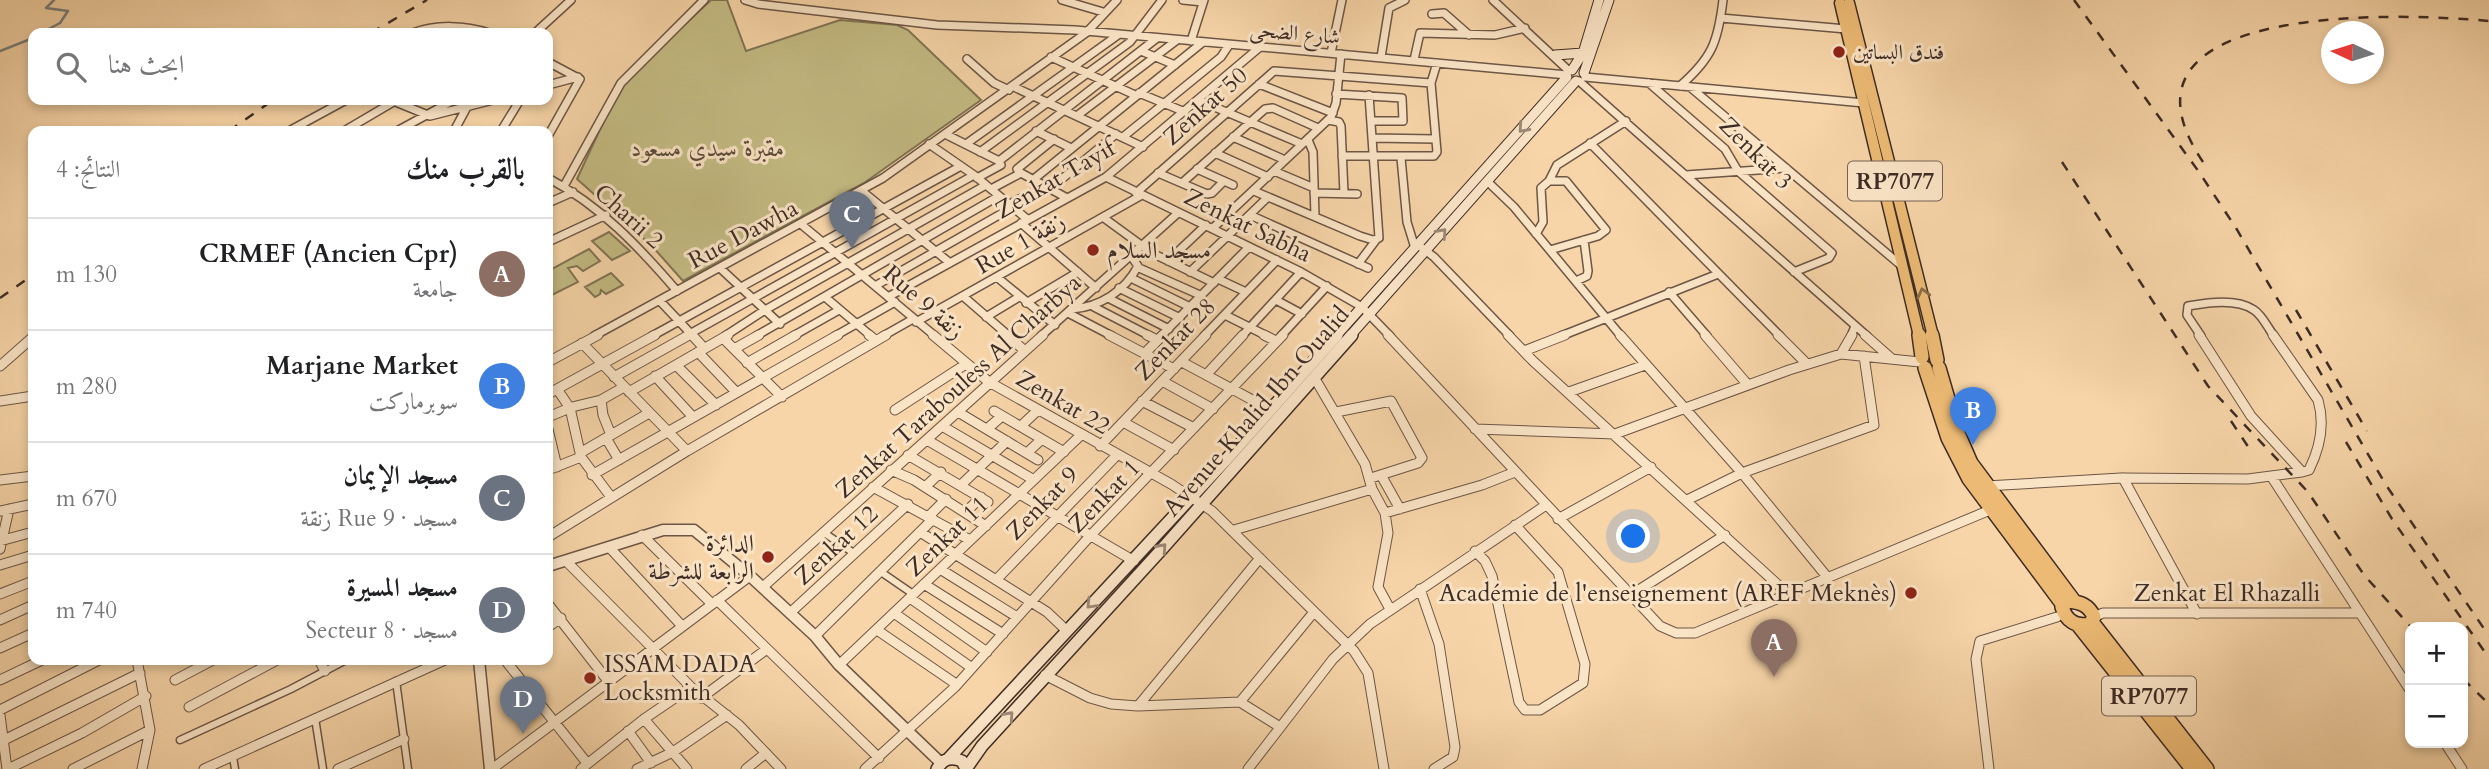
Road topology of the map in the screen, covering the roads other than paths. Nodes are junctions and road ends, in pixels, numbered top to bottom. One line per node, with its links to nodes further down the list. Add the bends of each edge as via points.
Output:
1 (570, 0): 19 (street)
2 (704, 0): 128 (street, via 621,83)
3 (745, 0): 22 (street, شارع الضحى, via 937,25)
4 (1062, 0): 16 (street)
5 (1117, 0): 16 (street, Rue Dawha)
6 (1162, 0): 25 (street)
7 (1182, 0): 14 (street)
8 (1342, 0): 34 (street)
9 (1405, 0): 39 (street, via 1388,10)
10 (1493, 0): 20 (street)
11 (1599, 0): 33 (main road, Avenue Khalid Ibn Oualid)
12 (1609, 0): 49 (main road, Avenue Khalid Ibn Oualid)
13 (1723, 0): 18 (street)
14 (1204, 1): 28 (street)
15 (1841, 1): 21 (main road, RP7077); 243 (main road, RP7077, one-way to 15, via 1926,302)
16 (1104, 12): 22 (street, Rue Dawha)
17 (1432, 14): 23 (street, via 1446,14)
18 (1721, 18): 21 (street); 55 (street, via 1713,53)
19 (539, 28)
20 (1525, 28): 23 (street, via 1500,35); 36 (street)
21 (1846, 29): 66 (main road, RP7077)
22 (1086, 33): 24 (street, شارع الضحى); 38 (street, Rue Dawha)
23 (1469, 34): 41 (street, via 1420,33)
24 (1118, 35): 25 (street, شارع الضحى); 45 (street)
25 (1135, 36): 26 (street, شارع الضحى); 46 (street)
26 (1157, 38): 27 (street, شارع الضحى); 32 (street)
27 (1177, 40): 28 (street, شارع الضحى); 37 (street)
28 (1191, 41): 29 (street, شارع الضحى)
29 (1203, 42): 30 (street, شارع الضحى); 44 (street)
30 (1230, 44): 31 (street, شارع الضحى); 65 (street, via 1221,57)
31 (1260, 47): 34 (street, شارع الضحى); 63 (street, Zenkat Tayif)
32 (1141, 51): 37 (street); 50 (street)
33 (1583, 52): 36 (main road); 49 (main road, Avenue Khalid Ibn Oualid)
34 (1331, 53): 35 (street, شارع الضحى)
35 (1341, 54): 39 (street, شارع الضحى); 47 (street)
36 (1555, 55): 49 (street)
37 (1155, 56): 44 (street); 56 (street)
38 (1051, 57): 45 (street); 58 (street, Rue Dawha)
39 (1381, 57): 41 (street, شارع الضحى)
40 (967, 59): 58 (street, via 984,75)
41 (1414, 60): 42 (street, شارع الضحى)
42 (1437, 63): 49 (street, شارع الضحى); 51 (street)
43 (553, 64): 48 (street)
44 (1175, 65): 59 (street)
45 (1072, 67): 46 (street); 61 (street)
46 (1087, 74): 50 (street); 64 (street)
47 (1338, 75): 51 (street, Zenkat 50); 54 (street, Zenkat 50, via 1275,71); 60 (street)
48 (578, 76): 53 (street); 89 (street, via 580,82)
49 (1575, 76): 52 (street, شارع الضحى); 82 (street); 125 (main road, Avenue Khalid Ibn Oualid); 164 (main road, Avenue Khalid Ibn Oualid, one-way to 164)
50 (1101, 80): 56 (street); 74 (street)
51 (1431, 83): 97 (street)
52 (1649, 83): 55 (street, شارع الضحى); 115 (street, Zenkat 3, via 1725,149)
53 (553, 84)
54 (1259, 84): 76 (street, Zenkat 50); 79 (street)
55 (1680, 86): 57 (street, شارع الضحى)
56 (1116, 87): 59 (street); 78 (street)
57 (1690, 87): 66 (street, شارع الضحى); 112 (street)
58 (1012, 88): 61 (street); 92 (street, Rue Dawha)
59 (1137, 94): 65 (street); 88 (street)
60 (1336, 94): 62 (street); 79 (street)
61 (1034, 95): 64 (street); 100 (street)
62 (1369, 95): 81 (street); 81 (street, via 1402,97 1404,108 1403,121)
63 (1198, 100): 75 (street, Zenkat Tayif); 76 (street)
64 (1048, 102): 74 (street); 104 (street)
65 (1164, 103): 75 (street); 93 (street)
66 (1864, 103): 175 (main road, RP7077)
67 (337, 105): 83 (street)
68 (386, 105): 84 (street)
69 (405, 105): 77 (street)
70 (444, 105): 77 (street)
71 (461, 105): 77 (street, via 433,116)
72 (465, 105): 86 (street)
73 (517, 105): 87 (street)
74 (1064, 109): 78 (street); 91 (street)
75 (1185, 112): 102 (street, Zenkat Tayif)
76 (1227, 112): 80 (street); 116 (street, Zenkat 50)
77 (425, 114): 85 (street)
78 (1078, 115): 88 (street)
79 (1330, 117): 90 (street); 106 (street, via 1340,124)
80 (1250, 121): 90 (street, via 1265,108); 94 (street); 98 (street)
81 (1371, 121): 95 (street)
82 (1626, 121): 99 (street); 118 (street)
83 (298, 126)
84 (352, 126)
85 (405, 126)
86 (456, 126)
87 (504, 126)
88 (1098, 126): 93 (street); 103 (street)
89 (553, 128)
90 (1318, 128): 98 (street)
91 (1036, 131): 96 (street); 110 (street)
92 (945, 134): 100 (street); 101 (street, Rue Dawha)
93 (1119, 135): 102 (street); 130 (street)
94 (1233, 137): 105 (street); 109 (street)
95 (1372, 138): 97 (street); 107 (street)
96 (1054, 139): 103 (street); 114 (street)
97 (1435, 139): 108 (street, via 1434,156)
98 (1305, 142): 109 (street); 131 (street, via 1313,149)
99 (1590, 143): 124 (street, via 1558,165); 182 (street)
100 (966, 144): 104 (street)
101 (929, 145): 111 (street); 132 (street, Rue Dawha)
102 (1143, 147): 120 (street, Zenkat Tayif)
103 (1071, 148): 121 (street)
104 (981, 152): 110 (street)
105 (1215, 153): 113 (street); 117 (street)
106 (1342, 156): 107 (street); 135 (street)
107 (1373, 157): 108 (street); 158 (street, via 1380,227)
108 (1401, 158): 164 (street, via 1407,222)
109 (1285, 160): 117 (street)
110 (1000, 162): 114 (street); 119 (street)
111 (961, 166): 119 (street); 143 (street)
112 (1786, 168): 115 (street); 175 (street)
113 (1197, 169): 123 (street); 126 (street)
114 (1019, 171): 121 (street); 129 (street)
115 (1738, 171): 118 (street); 181 (street, Zenkat 3, via 1832,253)
116 (1158, 173): 126 (street); 136 (street, Zenkat 50)
117 (1271, 174): 131 (street); 133 (street)
118 (1686, 175): 181 (street)
119 (975, 176): 129 (street); 149 (street)
120 (1106, 177): 136 (street, Zenkat Sabha); 140 (street, Zenkat Tayif)
121 (1034, 179): 130 (street)
122 (553, 180): 128 (street, Charii 2)
123 (1224, 181): 126 (street, via 1210,194); 127 (street)
124 (1549, 181): 154 (street, via 1541,188 1543,222); 159 (street, via 1566,181 1605,227 1603,234)
125 (1488, 182): 154 (street); 164 (main road, Avenue Khalid Ibn Oualid, one-way to 125)
126 (1182, 183)
127 (1233, 185)
128 (564, 186): 134 (street, Charii 2)
129 (988, 187): 138 (street); 153 (street)
130 (1048, 187): 140 (street); 142 (street)
131 (1314, 190): 135 (street); 147 (street)
132 (862, 191): 143 (street); 151 (street, Rue Dawha)
133 (1254, 191): 139 (street); 152 (street)
134 (573, 192): 141 (street); 145 (street, Charii 2)
135 (1344, 193): 137 (street)
136 (1139, 194): 144 (street, Zenkat Sabha); 148 (street, Rue 1 زنقة)
137 (1357, 194)
138 (999, 196): 142 (street); 157 (street)
139 (1268, 197): 146 (street); 147 (street)
140 (1067, 198): 150 (street, Zenkat Tayif)
141 (553, 201)
142 (1012, 206): 150 (street); 166 (street)
143 (885, 208): 149 (street); 160 (street)
144 (1178, 213): 152 (street, Zenkat Sabha); 161 (street, Zenkat Tarabouless Al Charbya)
145 (606, 215): 156 (street); 193 (street, Charii 2)
146 (1251, 215): 155 (street); 173 (street)
147 (1315, 216): 158 (street)
148 (1104, 218): 161 (street); 163 (street, Rue 1 زنقة)
149 (897, 219): 153 (street); 167 (street)
150 (1024, 221): 163 (street); 172 (street, Zenkat Tayif)
151 (802, 225): 160 (street, Rue 9 زنقة); 176 (street, Rue Dawha)
152 (1210, 226): 155 (street, Zenkat Sabha); 170 (street)
153 (910, 229): 157 (street); 171 (street)
154 (1536, 234): 165 (street)
155 (1227, 236): 162 (street, Zenkat Sabha); 179 (street)
156 (553, 240)
157 (923, 240): 166 (street); 183 (street)
158 (1376, 240): 173 (street)
159 (1584, 240): 165 (street); 187 (street, via 1588,271)
160 (823, 242): 167 (street, Rue 9 زنقة); 188 (street)
161 (1141, 247): 168 (street, Zenkat Tarabouless Al Charbya); 170 (street)
162 (1249, 247): 169 (street, Zenkat Sabha); 186 (street)
163 (1051, 248): 178 (street); 184 (street, Rue 1 زنقة)
164 (1419, 248): 210 (main road, Avenue Khalid Ibn Oualid); 234 (street)
165 (1550, 250): 187 (street)
166 (937, 251): 172 (street); 189 (street)
167 (836, 252): 171 (street, Rue 9 زنقة); 199 (street)
168 (1131, 256): 174 (street); 191 (street, Zenkat Tarabouless Al Charbya)
169 (1277, 260): 180 (street, Zenkat Sabha); 194 (street, Zenkat 28)
170 (1168, 261): 179 (street)
171 (848, 262): 183 (street, Rue 9 زنقة); 207 (street)
172 (950, 262): 201 (street, Zenkat Tayif)
173 (1358, 264): 177 (street)
174 (1138, 267): 185 (street); 196 (street)
175 (1903, 267): 243 (main road, RP7077)
176 (720, 268): 188 (street); 193 (street, Rue Dawha)
177 (1368, 268)
178 (1078, 272): 191 (street); 202 (street)
179 (1190, 272): 186 (street)
180 (1301, 272): 190 (street, Zenkat Sabha); 203 (street)
181 (1794, 272): 221 (street)
182 (1718, 274): 195 (street); 245 (street)
183 (863, 275): 189 (street, Rue 9 زنقة); 197 (street)
184 (998, 278): 198 (street, Rue 1 زنقة); 202 (street)
185 (1130, 278): 192 (street); 206 (street)
186 (1216, 281): 194 (street); 196 (street)
187 (1576, 281): 214 (street)
188 (741, 286): 199 (street); 216 (street)
189 (875, 286): 201 (street, Rue 9 زنقة)
190 (1327, 286): 210 (street, Zenkat Sabha); 211 (street, Zenkat 1)
191 (1096, 288): 209 (street, Zenkat Tarabouless Al Charbya)
192 (1119, 288): 200 (street); 215 (street)
193 (677, 291): 204 (street, Rue Dawha)
194 (1246, 292): 212 (street, Zenkat 28)
195 (1669, 292): 214 (street); 257 (street)
196 (1202, 296): 206 (street)
197 (825, 297): 208 (street); 218 (street)
198 (964, 297): 213 (street); 217 (street, Rue 1 زنقة)
199 (753, 298): 207 (street); 224 (street)
200 (1108, 298): 205 (street); 223 (street)
201 (891, 299): 217 (street, Rue 9 زنقة); 219 (street, Zenkat Tayif)
202 (1023, 300): 213 (street); 220 (street)
203 (1276, 300): 211 (street); 222 (street)
204 (660, 301): 216 (street); 230 (street, Rue Dawha)
205 (1094, 307): 209 (street); 226 (street)
206 (1190, 307): 215 (street)
207 (765, 310): 218 (street); 225 (street)
208 (839, 310): 219 (street); 242 (street)
209 (1070, 311): 220 (street, Zenkat Tarabouless Al Charbya); 235 (street)
210 (1366, 311): 254 (main road, Avenue Khalid Ibn Oualid); 275 (main road, Avenue Khalid Ibn Oualid); 286 (street, Zenkat Sabha)
211 (1302, 314): 228 (street, Zenkat 1)
212 (1226, 315): 222 (street); 240 (street, Zenkat 28)
213 (986, 317): 233 (street)
214 (1607, 317): 234 (street); 247 (street)
215 (1180, 318): 223 (street)
216 (679, 321): 224 (street); 241 (street)
217 (915, 321): 227 (street, Rue 1 زنقة); 244 (street, Rue 9 زنقة)
218 (780, 324): 231 (street)
219 (857, 324): 227 (street); 253 (street, Zenkat Tayif)
220 (1055, 325): 233 (street, Zenkat Tarabouless Al Charbya)
221 (1855, 327): 236 (street); 239 (street)
222 (1251, 328): 228 (street); 250 (street)
223 (1169, 329): 226 (street)
224 (690, 333): 232 (street); 251 (street)
225 (723, 338): 231 (street); 232 (street)
226 (1157, 340): 235 (street)
227 (875, 341): 265 (street, Rue 1 زنقة)
228 (1276, 341): 259 (street, Zenkat 1)
229 (28, 342): 248 (street)
230 (582, 343): 238 (street, Rue Dawha); 241 (street)
231 (734, 349): 242 (street)
232 (701, 350): 246 (street); 262 (street)
233 (1025, 351): 256 (street, Zenkat Tarabouless Al Charbya)
234 (1524, 351): 263 (street)
235 (1145, 353): 249 (street)
236 (1841, 354): 237 (street); 245 (street)
237 (1864, 356): 239 (street); 312 (street, via 1874,425)
238 (553, 359)
239 (1892, 359): 243 (street)
240 (1182, 362): 249 (street, Zenkat 28); 250 (street)
241 (602, 363): 251 (street); 258 (street)
242 (747, 363): 253 (street)
243 (1928, 363): 324 (main road, RP7077, via 1960,440); 337 (main road, RP7077, via 1952,448)
244 (966, 364): 256 (street, Rue 9 زنقة); 273 (street)
245 (1807, 364): 257 (street)
246 (676, 365): 252 (street); 269 (street)
247 (1644, 365): 263 (street); 272 (street)
248 (0, 366)
249 (1174, 369): 255 (street, Zenkat 28)
250 (1206, 375): 259 (street)
251 (614, 376): 260 (street)
252 (655, 376): 260 (street); 280 (street)
253 (761, 377): 262 (street, Zenkat Tayif); 265 (street)
254 (1314, 377): 277 (street); 331 (main road, Avenue Khalid Ibn Oualid)
255 (1162, 380): 268 (street, Zenkat 28); 271 (street)
256 (989, 382): 274 (street, Zenkat 22); 276 (street, Zenkat Tarabouless Al Charbya)
257 (1748, 385): 272 (street)
258 (557, 389): 261 (street); 270 (street)
259 (1233, 389): 271 (street, Zenkat 1); 275 (street)
260 (627, 390): 266 (street); 278 (street)
261 (553, 391)
262 (736, 392): 269 (street, Zenkat Tayif)
263 (1569, 392): 288 (street)
264 (28, 397): 267 (street)
265 (782, 397): 296 (street, Rue 1 زنقة)
266 (601, 400): 270 (street); 290 (street)
267 (0, 401)
268 (1142, 401): 281 (street, Zenkat 28); 284 (street)
269 (716, 405): 280 (street, Zenkat Tayif)
270 (570, 408): 279 (street); 300 (street)
271 (1213, 409): 284 (street, Zenkat 1)
272 (1684, 409): 288 (street); 312 (street)
273 (895, 410)
274 (1038, 410): 283 (street); 289 (street, Zenkat 22)
275 (1271, 410): 331 (main road, Avenue Khalid Ibn Oualid)
276 (957, 412): 282 (street, Zenkat Tarabouless Al Charbya); 285 (street)
277 (1336, 412): 315 (street, via 1391,401 1422,460); 317 (street)
278 (649, 413): 287 (street); 290 (street)
279 (553, 415)
280 (693, 417): 287 (street, Zenkat Tayif)
281 (1123, 422): 294 (street, Zenkat 28); 295 (street)
282 (942, 426): 292 (street, Zenkat Tarabouless Al Charbya); 302 (street)
283 (1021, 426): 285 (street, via 998,413); 291 (street)
284 (1194, 428): 295 (street, Zenkat 1)
285 (987, 429): 293 (street)
286 (1475, 429): 288 (street); 310 (street, Zenkat Sabha)
287 (668, 432): 296 (street); 303 (street, Zenkat Tayif)
288 (1615, 434): 305 (street)
289 (1082, 435): 294 (street, Zenkat 22); 297 (street, Zenkat 11)
290 (608, 436): 300 (street); 303 (street)
291 (1042, 439): 297 (street); 298 (street)
292 (928, 440): 299 (street, Zenkat Tarabouless Al Charbya); 308 (street)
293 (1007, 441): 298 (street); 302 (street)
294 (1100, 446): 301 (street, Zenkat 22)
295 (1174, 450): 311 (street, Zenkat 1)
296 (687, 451): 328 (street, Rue 1 زنقة)
297 (1064, 452): 321 (street, Zenkat 11)
298 (1027, 453): 304 (street)
299 (908, 454): 307 (street, Zenkat Tarabouless Al Charbya); 309 (street)
300 (580, 455): 306 (street); 314 (street)
301 (1117, 455): 311 (street, Zenkat 22); 340 (street, Zenkat 9)
302 (993, 456): 308 (street); 321 (street)
303 (619, 460): 314 (street, Zenkat Tayif)
304 (1038, 460)
305 (1651, 467): 330 (street); 342 (street)
306 (553, 468)
307 (891, 470): 323 (street, Zenkat Tarabouless Al Charbya); 325 (street)
308 (978, 470): 322 (street); 327 (street)
309 (941, 472): 322 (street); 325 (street)
310 (1515, 472): 333 (street, Zenkat Sabha); 335 (street)
311 (1152, 473): 331 (street, Zenkat 22); 351 (street, Zenkat 1)
312 (1742, 473): 330 (street); 369 (street)
313 (2304, 473): 313 (street, via 2312,464 2322,412 2262,317 2251,308 2188,306 2189,320 2244,408); 319 (street)
314 (592, 475): 328 (street)
315 (1381, 475): 317 (street); 335 (street)
316 (28, 477): 320 (street)
317 (1371, 478): 326 (street)
318 (2123, 478): 319 (street); 324 (street); 388 (street)
319 (2273, 479): 387 (street)
320 (0, 480)
321 (1034, 480): 327 (street, Zenkat 11)
322 (961, 484): 338 (street, via 985,499)
323 (873, 486): 332 (street); 346 (street, Zenkat Tarabouless Al Charbya)
324 (1986, 486): 389 (main road, RP7077)
325 (925, 487): 329 (street)
326 (1372, 489): 339 (street); 345 (street)
327 (1018, 495): 340 (street); 344 (street, Zenkat 11)
328 (611, 497): 349 (street, Rue 1 زنقة)
329 (946, 499): 338 (street); 341 (street)
330 (1687, 500): 352 (street)
331 (1197, 501): 345 (street, Zenkat 22); 363 (main road, Avenue Khalid Ibn Oualid); 419 (main road, Avenue Khalid Ibn Oualid, one-way to 331)
332 (908, 504): 341 (street); 358 (street, Zenkat 12)
333 (1546, 505): 342 (street, Zenkat Sabha); 343 (street)
334 (28, 506): 336 (street)
335 (1400, 509): 339 (street)
336 (5, 510): 354 (street)
337 (1990, 510): 369 (street, Zenkat Sabha); 389 (main road, RP7077)
338 (966, 512): 344 (street)
339 (1385, 513): 383 (street, via 1388,533 1378,586)
340 (1057, 517): 351 (street); 370 (street, Zenkat 9)
341 (931, 518): 347 (street); 353 (street)
342 (1559, 519): 377 (street, Zenkat Sabha)
343 (1515, 525): 357 (street); 357 (street, via 1558,572 1585,664 1583,683 1540,710 1525,710 1518,702 1492,576)
344 (986, 526): 353 (street, Zenkat 11)
345 (1234, 530): 361 (street, Zenkat 22)
346 (823, 532): 358 (street); 373 (street, Zenkat Tarabouless Al Charbya)
347 (920, 532): 359 (street); 367 (street)
348 (28, 533): 354 (street)
349 (553, 534)
350 (642, 535): 355 (street); 368 (street, via 694,530); 379 (street)
351 (1091, 536): 363 (street); 380 (street, Zenkat 1)
352 (1725, 536): 376 (street); 377 (street)
353 (970, 540): 359 (street, Zenkat 11)
354 (0, 541): 356 (street)
355 (609, 547): 362 (street); 394 (street)
356 (0, 549)
357 (1475, 551): 374 (street)
358 (855, 554): 385 (street, Zenkat 12)
359 (956, 554): 366 (street, Zenkat 11); 370 (street)
360 (28, 557): 364 (street)
361 (1260, 558): 384 (street, Zenkat 22); 430 (street)
362 (566, 561): 365 (street); 402 (street)
363 (1134, 561): 396 (main road, Avenue Khalid Ibn Oualid, one-way to 396)
364 (0, 565)
365 (553, 565)
366 (940, 569): 372 (street, Zenkat 11); 390 (street)
367 (881, 572): 378 (street); 399 (street)
368 (750, 576): 373 (street); 379 (street)
369 (1828, 578): 376 (street, Zenkat Sabha)
370 (996, 580): 380 (street)
371 (28, 583): 375 (street)
372 (924, 584): 378 (street, Zenkat 11); 397 (street)
373 (763, 587): 385 (street)
374 (1420, 589): 383 (street); 469 (street, via 1435,627 1455,751)
375 (0, 594)
376 (1788, 594): 377 (street, Zenkat Sabha, via 1683,635 1660,626)
377 (1631, 595)
378 (912, 596): 386 (street, Zenkat 11); 404 (street)
379 (715, 602): 394 (street); 403 (street)
380 (1031, 603): 390 (street, Zenkat 1); 396 (street)
381 (28, 607): 392 (street)
382 (553, 609): 391 (street)
383 (1390, 609): 400 (street)
384 (1314, 612): 400 (street, Zenkat 22); 429 (street)
385 (790, 613): 399 (street)
386 (894, 613): 395 (street, Zenkat 11); 416 (street)
387 (2360, 613): 388 (street, Zenkat El Rhazalli); 425 (street)
388 (2197, 614): 389 (street, Zenkat El Rhazalli)
389 (2074, 615): 470 (street, Zenkat El Rhazalli, via 1980,641 1976,659); 471 (main road, RP7077); 472 (main road, RP7077)
390 (1017, 617): 397 (street, Zenkat 1)
391 (561, 618): 393 (street); 423 (street)
392 (0, 620)
393 (553, 624)
394 (682, 626): 402 (street)
395 (877, 630): 415 (street, Zenkat 11); 424 (street)
396 (1066, 630): 450 (main road, Avenue Khalid Ibn Oualid)
397 (1003, 634): 404 (street, Zenkat 1)
398 (28, 635): 401 (street)
399 (815, 636): 415 (street)
400 (1346, 645): 438 (street); 468 (street, Zenkat 22, via 1368,673)
401 (0, 648)
402 (652, 649): 423 (street); 426 (street)
403 (767, 649): 428 (street); 449 (street)
404 (987, 652): 416 (street, Zenkat 1)
405 (31, 665): 420 (street)
406 (89, 665): 432 (street)
407 (138, 665): 418 (street)
408 (204, 665): 421 (street)
409 (268, 665): 431 (street)
410 (322, 665): 417 (street)
411 (337, 665): 417 (street)
412 (433, 665): 422 (street)
413 (480, 665): 461 (street)
414 (509, 665): 437 (street)
415 (839, 665): 441 (street)
416 (972, 668): 424 (street, Zenkat 1)
417 (326, 671): 443 (street)
418 (140, 673): 427 (street); 444 (street)
419 (1045, 675): 430 (street, via 1090,698); 466 (main road, Avenue Khalid Ibn Oualid, one-way to 419)
420 (0, 680)
421 (175, 680)
422 (396, 681): 435 (street); 442 (street)
423 (608, 681): 437 (street)
424 (956, 684): 441 (street, Zenkat 1)
425 (2407, 685)
426 (691, 687): 428 (street); 436 (street)
427 (146, 696): 439 (street); 453 (street)
428 (701, 698): 434 (street)
429 (1240, 702): 430 (street); 438 (street)
430 (1138, 706)
431 (189, 707)
432 (0, 710)
433 (0, 715): 444 (street)
434 (727, 715): 446 (street); 447 (street)
435 (315, 718): 448 (street); 458 (street)
436 (644, 719): 440 (street); 446 (street)
437 (554, 723): 451 (street); 461 (street)
438 (1279, 727): 467 (street)
439 (150, 730): 454 (street); 455 (street)
440 (628, 731): 451 (street); 452 (street)
441 (909, 733): 449 (street, Zenkat 1); 450 (street)
442 (404, 739): 459 (street); 460 (street)
443 (180, 740)
444 (2, 741): 453 (street)
445 (2448, 748): 473 (street)
446 (673, 752): 452 (street); 462 (street)
447 (766, 753): 463 (street); 464 (street)
448 (233, 757): 456 (street); 457 (street)
449 (879, 758): 465 (street, Zenkat 1)
450 (943, 763): 466 (main road, via 958,759)
451 (584, 766)
452 (645, 767)
453 (8, 769)
454 (73, 769)
455 (142, 769)
456 (204, 769)
457 (235, 769)
458 (323, 769)
459 (338, 769)
460 (408, 769)
461 (491, 769)
462 (687, 769)
463 (746, 769)
464 (781, 769)
465 (865, 769)
466 (966, 769)
467 (1248, 769)
468 (1384, 769)
469 (1434, 769)
470 (1989, 769)
471 (2192, 769)
472 (2207, 769)
473 (2462, 769)

